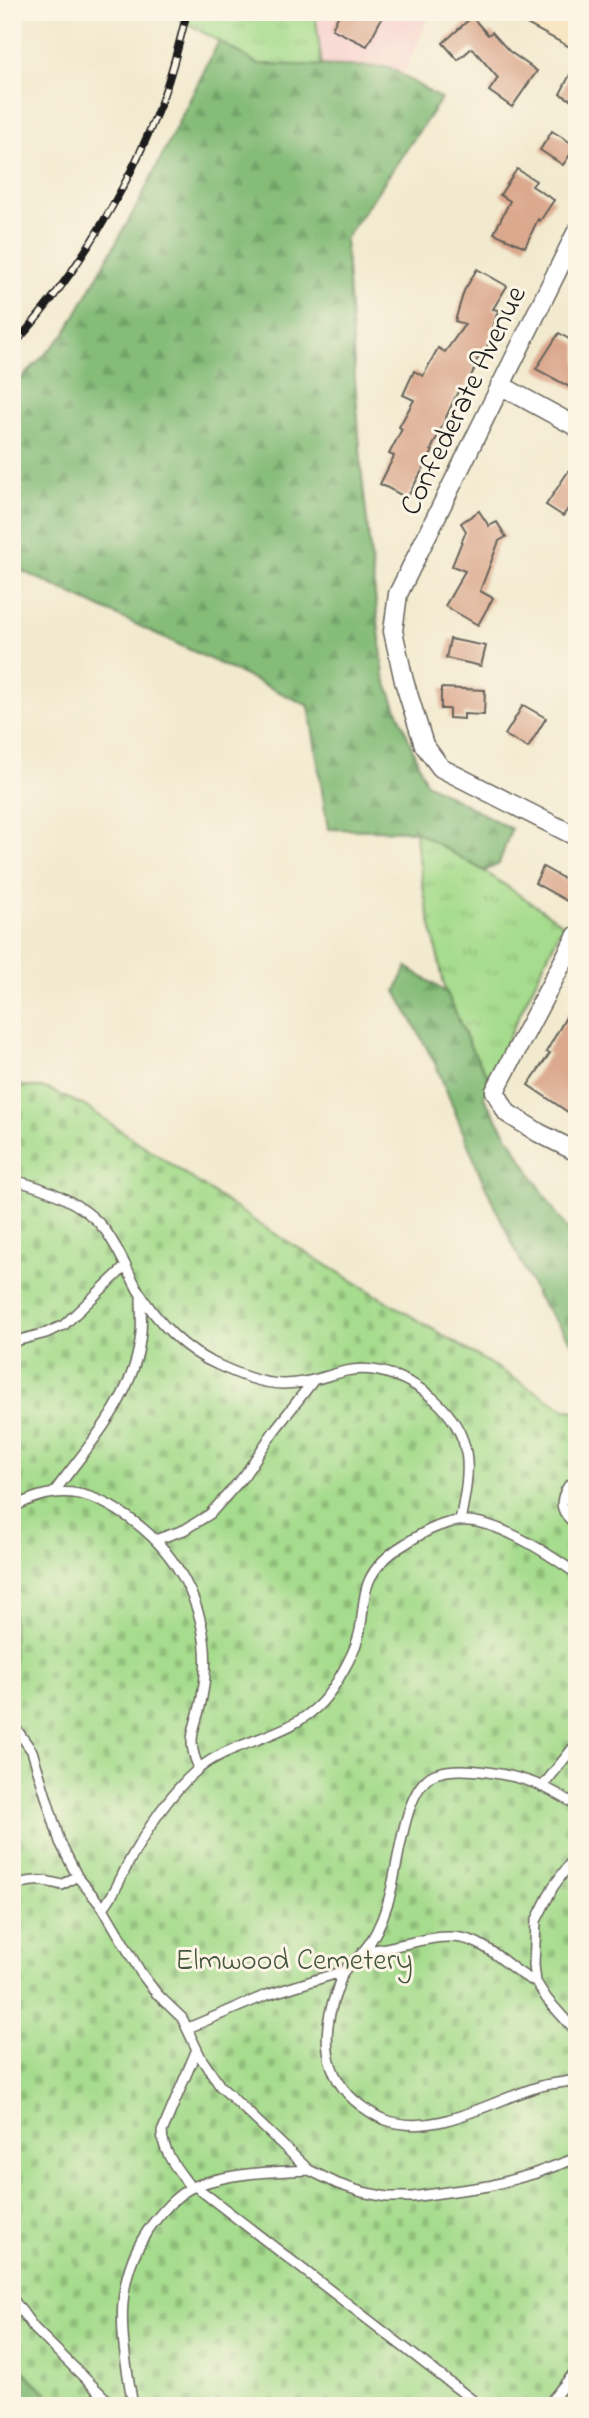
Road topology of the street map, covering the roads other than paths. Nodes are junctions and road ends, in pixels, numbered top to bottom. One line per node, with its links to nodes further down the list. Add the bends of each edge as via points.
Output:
1 (534, 12): 2 (street)
2 (577, 35)
3 (577, 231): 4 (street, Confederate Avenue)
4 (500, 385): 5 (street); 6 (street, Confederate Avenue, via 398,594 393,631 424,745 440,768)
5 (577, 427)
6 (577, 837)
7 (577, 935): 8 (street, via 495,1091 507,1113)
8 (577, 1152)
9 (12, 1180): 10 (lane, via 48,1192 89,1215 105,1230)
10 (126, 1266): 11 (lane); 12 (lane, via 64,1325)
11 (141, 1295): 13 (lane, via 177,1338 216,1364 283,1384); 15 (lane, via 141,1335 124,1392)
12 (12, 1342)
13 (313, 1381): 17 (lane, via 363,1368 385,1372 409,1382 441,1406 468,1457); 19 (lane, via 219,1505 184,1530)
14 (577, 1482): 18 (lane, via 569,1485 561,1503 563,1513)
15 (55, 1491): 16 (lane); 19 (lane, via 106,1503)
16 (12, 1508)
17 (460, 1521): 20 (lane, via 504,1531); 23 (lane, via 427,1530 390,1553 378,1567 364,1595 358,1639 334,1687 311,1713 293,1726)
18 (577, 1525)
19 (155, 1540): 23 (lane, via 180,1569 201,1619 206,1658 202,1698 191,1736)
20 (577, 1574)
21 (12, 1723): 27 (lane, via 32,1751 60,1842)
22 (577, 1742): 24 (lane)
23 (199, 1768): 29 (lane, via 164,1805 131,1858 115,1895)
24 (542, 1787): 25 (lane); 30 (lane, via 466,1771 428,1778 413,1799 388,1904)
25 (577, 1805)
26 (577, 1854): 32 (lane, via 553,1886 536,1921)
27 (77, 1876): 28 (lane, via 62,1885 40,1880); 29 (lane)
28 (12, 1888)
29 (103, 1908): 33 (lane, via 141,1973)
30 (364, 1951): 31 (lane); 32 (lane, via 440,1937 463,1938 487,1948)
31 (344, 1971): 33 (lane, via 264,1996); 36 (lane, via 329,2011 326,2046 331,2067 352,2099 382,2119 419,2123 463,2116 545,2085)
32 (536, 1982): 34 (lane)
33 (188, 2028): 35 (lane)
34 (577, 2033)
35 (197, 2049): 38 (lane, via 220,2086); 39 (lane, via 162,2132 167,2153)
36 (577, 2080)
37 (577, 2158): 38 (lane, via 489,2186 412,2197 362,2192)
38 (309, 2170): 39 (lane, via 234,2175)
39 (193, 2187): 43 (lane, via 168,2204 131,2262 122,2296 123,2338); 44 (lane)
40 (12, 2298): 42 (lane, via 34,2328)
41 (577, 2369): 45 (lane)
42 (117, 2406)
43 (134, 2406)
44 (480, 2406)
45 (547, 2406)

